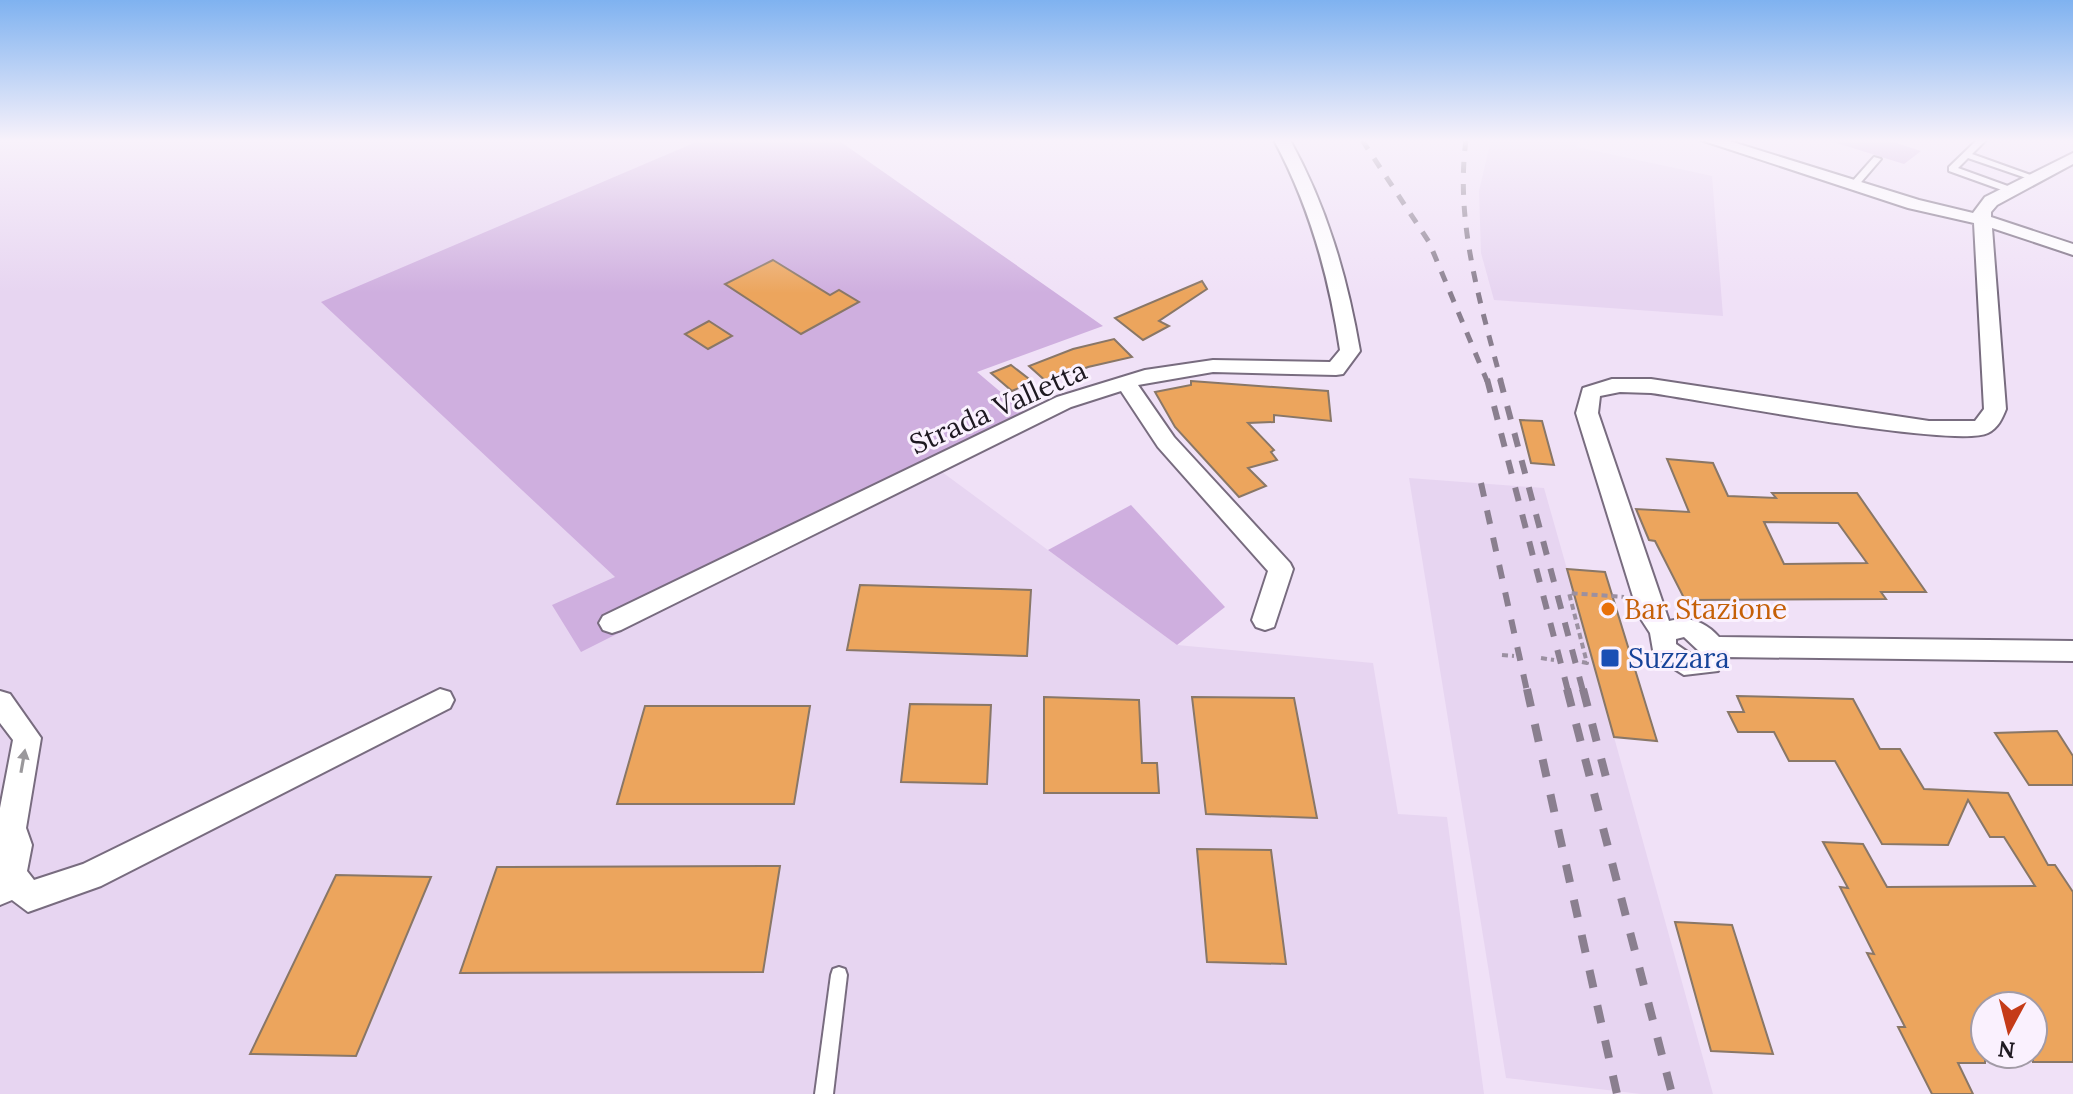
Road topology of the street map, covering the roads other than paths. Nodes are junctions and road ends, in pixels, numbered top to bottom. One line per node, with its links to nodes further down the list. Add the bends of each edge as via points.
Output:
1 (1309, 191): 6 (street, Strada Valletta, via 1327,234 1350,351 1336,369 1213,366)
2 (1872, 191): 4 (street)
3 (2013, 191): 4 (street, via 1991,201)
4 (1980, 220): 5 (street); 9 (street, via 1995,409 1980,428 1929,428 1620,385 1590,393 1587,413 1652,616 1663,632 1663,649 1684,664 1709,664 1712,647)
5 (2073, 250)
6 (1125, 382): 7 (street, via 1166,442 1281,569); 8 (street, Strada Valletta, via 1064,402)
7 (1265, 620)
8 (612, 623)
9 (2073, 651)
10 (440, 700): 13 (street, via 90,876 28,897)
11 (0, 702): 12 (street, one-way to 11, via 27,738)
12 (6, 825): 13 (street, via 18,840 18,856)
13 (6, 883)
14 (839, 975): 15 (lane)
15 (824, 1094)

